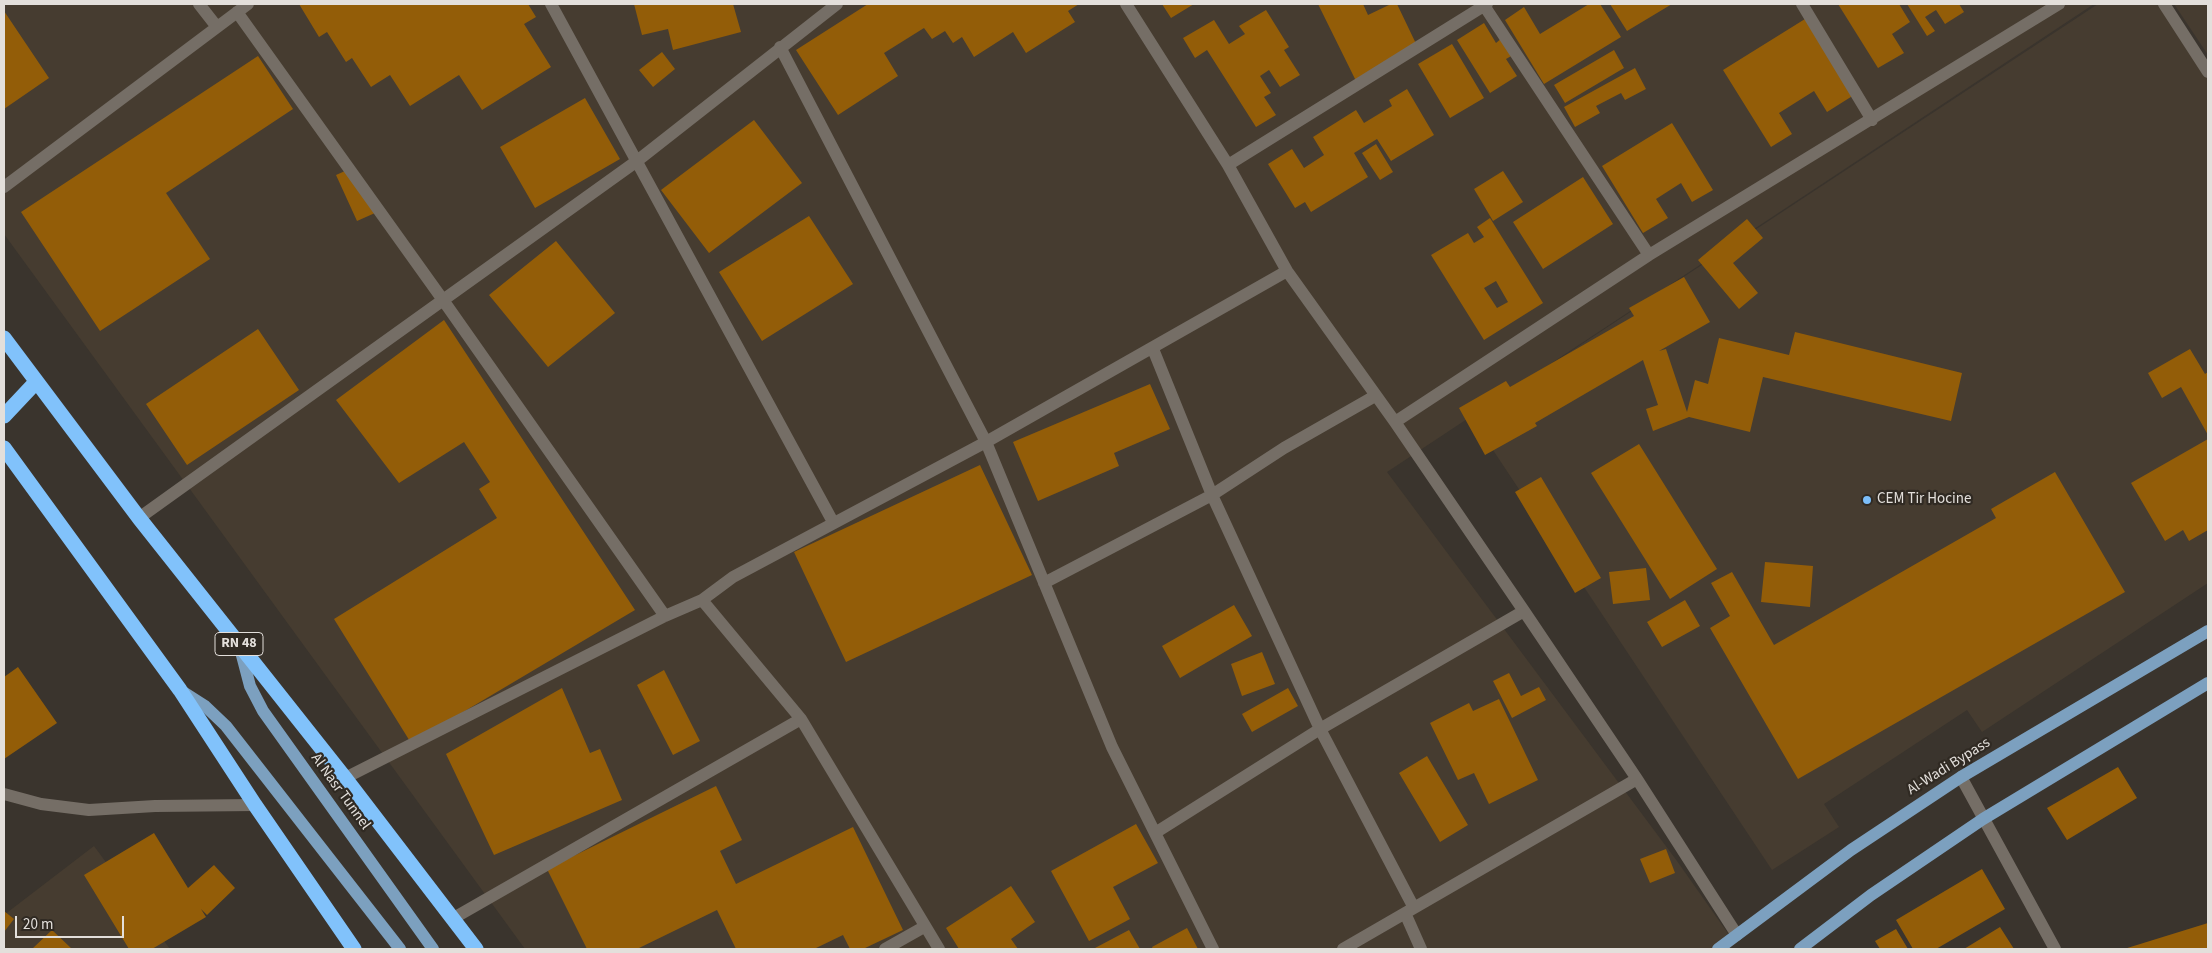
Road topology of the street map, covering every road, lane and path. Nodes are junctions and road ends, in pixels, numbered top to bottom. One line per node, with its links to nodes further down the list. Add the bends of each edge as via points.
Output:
1 (200, 4): 11 (street)
2 (248, 4): 10 (street)
3 (551, 4): 16 (street)
4 (838, 4): 12 (street)
5 (1126, 4): 17 (street)
6 (1485, 4): 17 (street); 19 (street)
7 (1802, 4): 15 (street)
8 (2060, 4): 15 (street)
9 (2164, 4): 13 (street)
10 (237, 12): 11 (street); 21 (street)
11 (217, 27): 18 (street)
12 (780, 47): 16 (street); 28 (street)
13 (2203, 54): 14 (street)
14 (2208, 72)
15 (1872, 120): 19 (street)
16 (637, 161): 21 (street); 32 (street)
17 (1228, 165): 20 (street)
18 (4, 187)
19 (1649, 255): 27 (street)
20 (1287, 271): 23 (street); 25 (street)
21 (443, 300): 31 (street); 36 (street)
22 (4, 338): 24 (highway, RN 48)
23 (1153, 349): 28 (street); 30 (street)
24 (36, 382): 26 (highway); 31 (highway, RN 48)
25 (1376, 396): 27 (street); 30 (street, via 1284,448)
26 (4, 416)
27 (1395, 422): 35 (street)
28 (986, 442): 32 (street); 33 (street)
29 (4, 448): 40 (highway)
30 (1212, 495): 33 (street); 42 (street)
31 (139, 518): 38 (highway, RN 48)
32 (833, 522): 34 (street, via 733,577)
33 (1044, 583): 49 (street, via 1112,747)
34 (702, 600): 36 (street); 41 (street)
35 (1524, 611): 42 (street); 45 (street)
36 (665, 616): 44 (street)
37 (2208, 631): 43 (main road, Al-Wadi Bypass)
38 (239, 644): 44 (highway, RN 48); 56 (main road, Al Nasr Tunnel, via 250,686 263,711)
39 (2208, 683): 48 (main road)
40 (180, 690): 47 (highway); 55 (main road, via 205,706 226,726)
41 (801, 719): 51 (street); 52 (street)
42 (1320, 729): 49 (street); 50 (street)
43 (1961, 777): 48 (street); 53 (main road, Al-Wadi Bypass, via 1851,850)
44 (345, 778): 51 (highway, RN 48)
45 (1637, 779): 50 (street); 53 (street)
46 (4, 794): 47 (street, via 41,804 89,810)
47 (254, 805): 54 (highway)
48 (1983, 819): 64 (main road, via 1871,895); 65 (street)
49 (1155, 833): 60 (street)
50 (1409, 911): 61 (street); 62 (street)
51 (452, 919): 57 (highway, RN 48)
52 (924, 927): 58 (street); 59 (street)
53 (1737, 935): 63 (main road, Al-Wadi Bypass)
54 (354, 949)
55 (400, 949)
56 (432, 949)
57 (476, 949)
58 (885, 949)
59 (939, 949)
60 (1213, 949)
61 (1343, 949)
62 (1421, 949)
63 (1718, 949)
64 (1800, 949)
65 (2055, 949)

